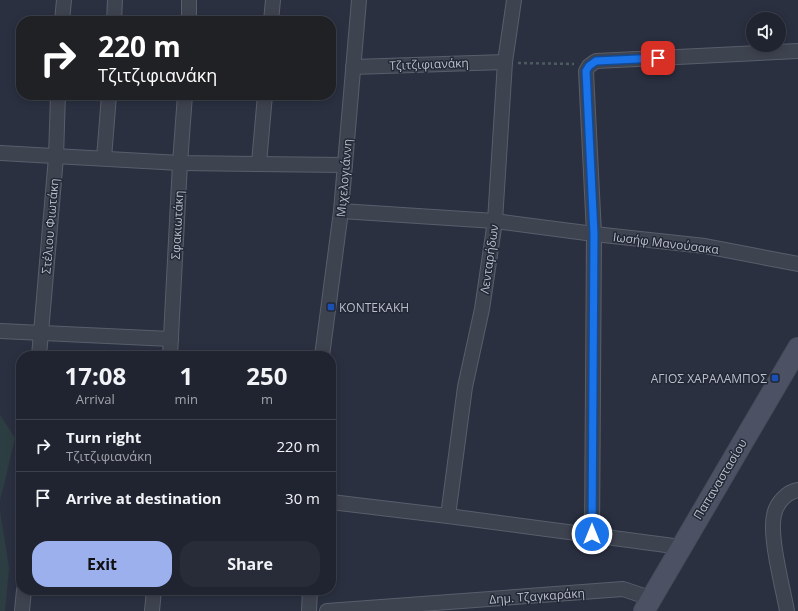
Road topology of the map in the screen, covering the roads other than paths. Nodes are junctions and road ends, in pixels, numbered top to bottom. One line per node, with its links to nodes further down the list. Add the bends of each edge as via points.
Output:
1 (64, 0): 7 (street)
2 (115, 0): 8 (street)
3 (189, 0): 9 (street)
4 (273, 0): 10 (street)
5 (359, 0): 13 (street, Μιχελογιάννη)
6 (514, 0): 12 (street, Λενταρήδων)
7 (62, 16)
8 (114, 16)
9 (188, 16)
10 (271, 16)
11 (798, 51): 26 (street, via 596,61 589,66 586,80)
12 (505, 62): 13 (street, Τζιτζιφιανάκη); 25 (street, Λενταρήδων)
13 (354, 67): 23 (street, Μιχελογιάννη)
14 (58, 100): 19 (street, Στέλιου Φιωτάκη)
15 (109, 100): 20 (street)
16 (185, 100): 21 (street, Σφακιωτάκη)
17 (265, 100): 22 (street)
18 (0, 153): 19 (street)
19 (56, 157): 20 (street); 29 (street, Στέλιου Φιωτάκη)
20 (104, 158): 21 (street)
21 (180, 163): 22 (street); 30 (street, Σφακιωτάκη)
22 (259, 163): 23 (street)
23 (345, 166): 24 (street, Μιχελογιάννη)
24 (341, 212): 25 (street, Ιωσήφ Μανούσακα); 34 (street, Μιχελογιάννη)
25 (495, 221): 26 (street, Ιωσήφ Μανούσακα); 37 (street, Λενταρήδων, via 482,309 465,387)
26 (594, 234): 27 (street, Ιωσήφ Μανούσακα, via 705,246); 38 (street)
27 (798, 264)
28 (0, 331): 29 (street)
29 (41, 334): 30 (street); 32 (street, Στέλιου Φιωτάκη)
30 (171, 339): 33 (street, Σφακιωτάκη)
31 (798, 348): 39 (street, Παπαναστασίου)
32 (39, 351)
33 (170, 351)
34 (323, 351)
35 (798, 490): 48 (street, via 781,500 774,515 773,536)
36 (336, 503): 37 (street)
37 (448, 516): 38 (street)
38 (592, 534): 39 (street)
39 (681, 547): 43 (street, Παπαναστασίου)
40 (24, 595): 44 (street)
41 (154, 595): 45 (street)
42 (310, 595): 46 (street)
43 (647, 604): 47 (street, Δημ. Τζαγκαράκη, via 623,589)
44 (22, 611)
45 (152, 611)
46 (309, 611)
47 (327, 611)
48 (787, 611)

